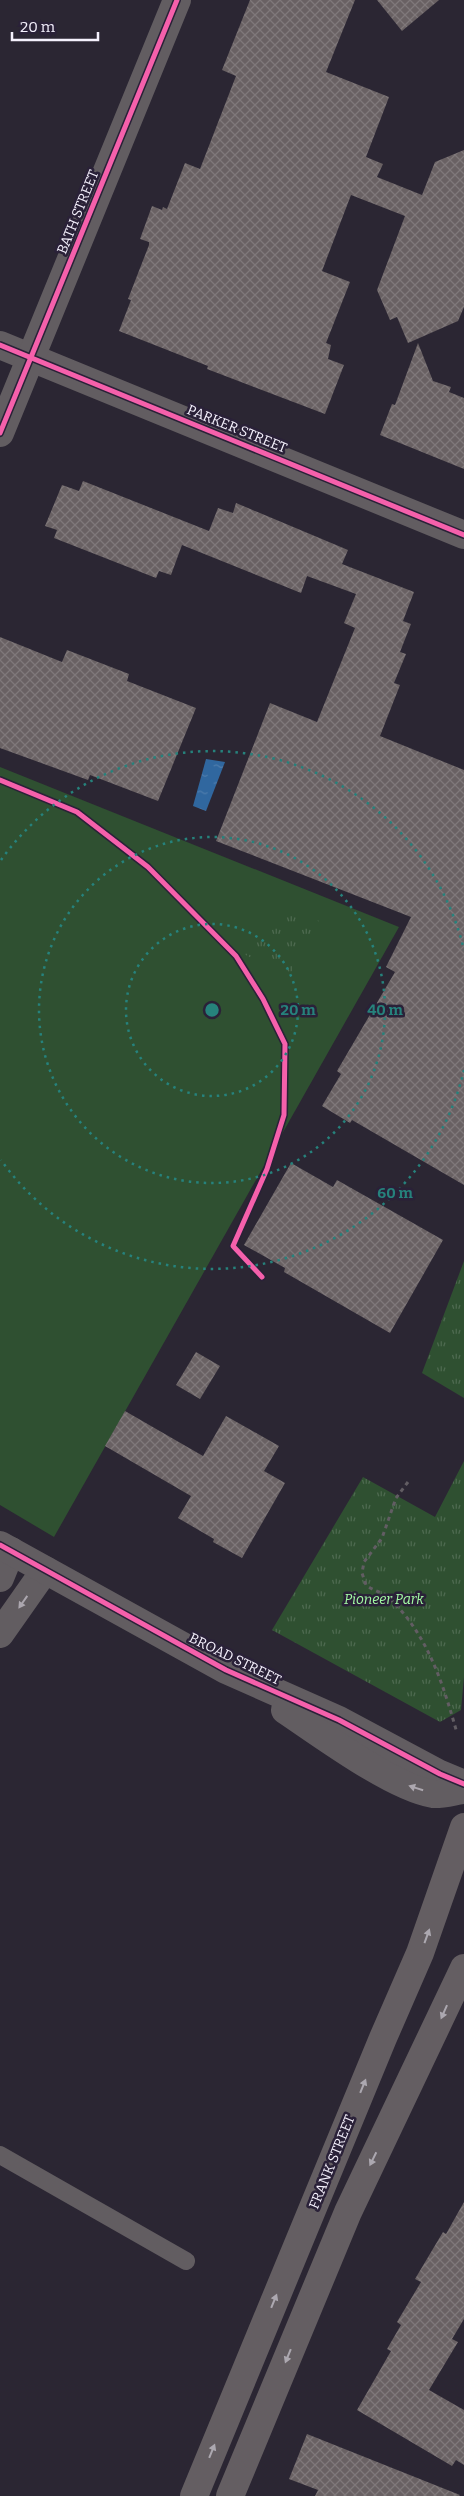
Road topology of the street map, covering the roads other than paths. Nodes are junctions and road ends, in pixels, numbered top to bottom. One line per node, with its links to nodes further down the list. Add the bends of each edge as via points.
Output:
1 (177, 0): 3 (street, BATH STREET)
2 (0, 345): 3 (street, PARKER STREET)
3 (30, 358): 4 (street, BATH STREET); 5 (street, PARKER STREET)
4 (0, 434)
5 (464, 535)
6 (5, 1548): 7 (street, BROAD STREET); 8 (street)
7 (45, 1570): 9 (street, one-way to 9); 10 (street, BROAD STREET)
8 (0, 1578)
9 (0, 1634)
10 (226, 1670): 11 (street, BROAD STREET, via 339,1720); 12 (street, BROAD STREET, one-way to 10, via 434,1794 404,1784 345,1750)
11 (464, 1784)
12 (464, 1790)
13 (464, 1827): 17 (highway, FRANK STREET, one-way to 13, via 420,1953)
14 (464, 1968): 18 (highway, one-way to 18, via 348,2212)
15 (0, 2155): 16 (lane)
16 (186, 2261)
17 (194, 2496)
18 (230, 2496)

